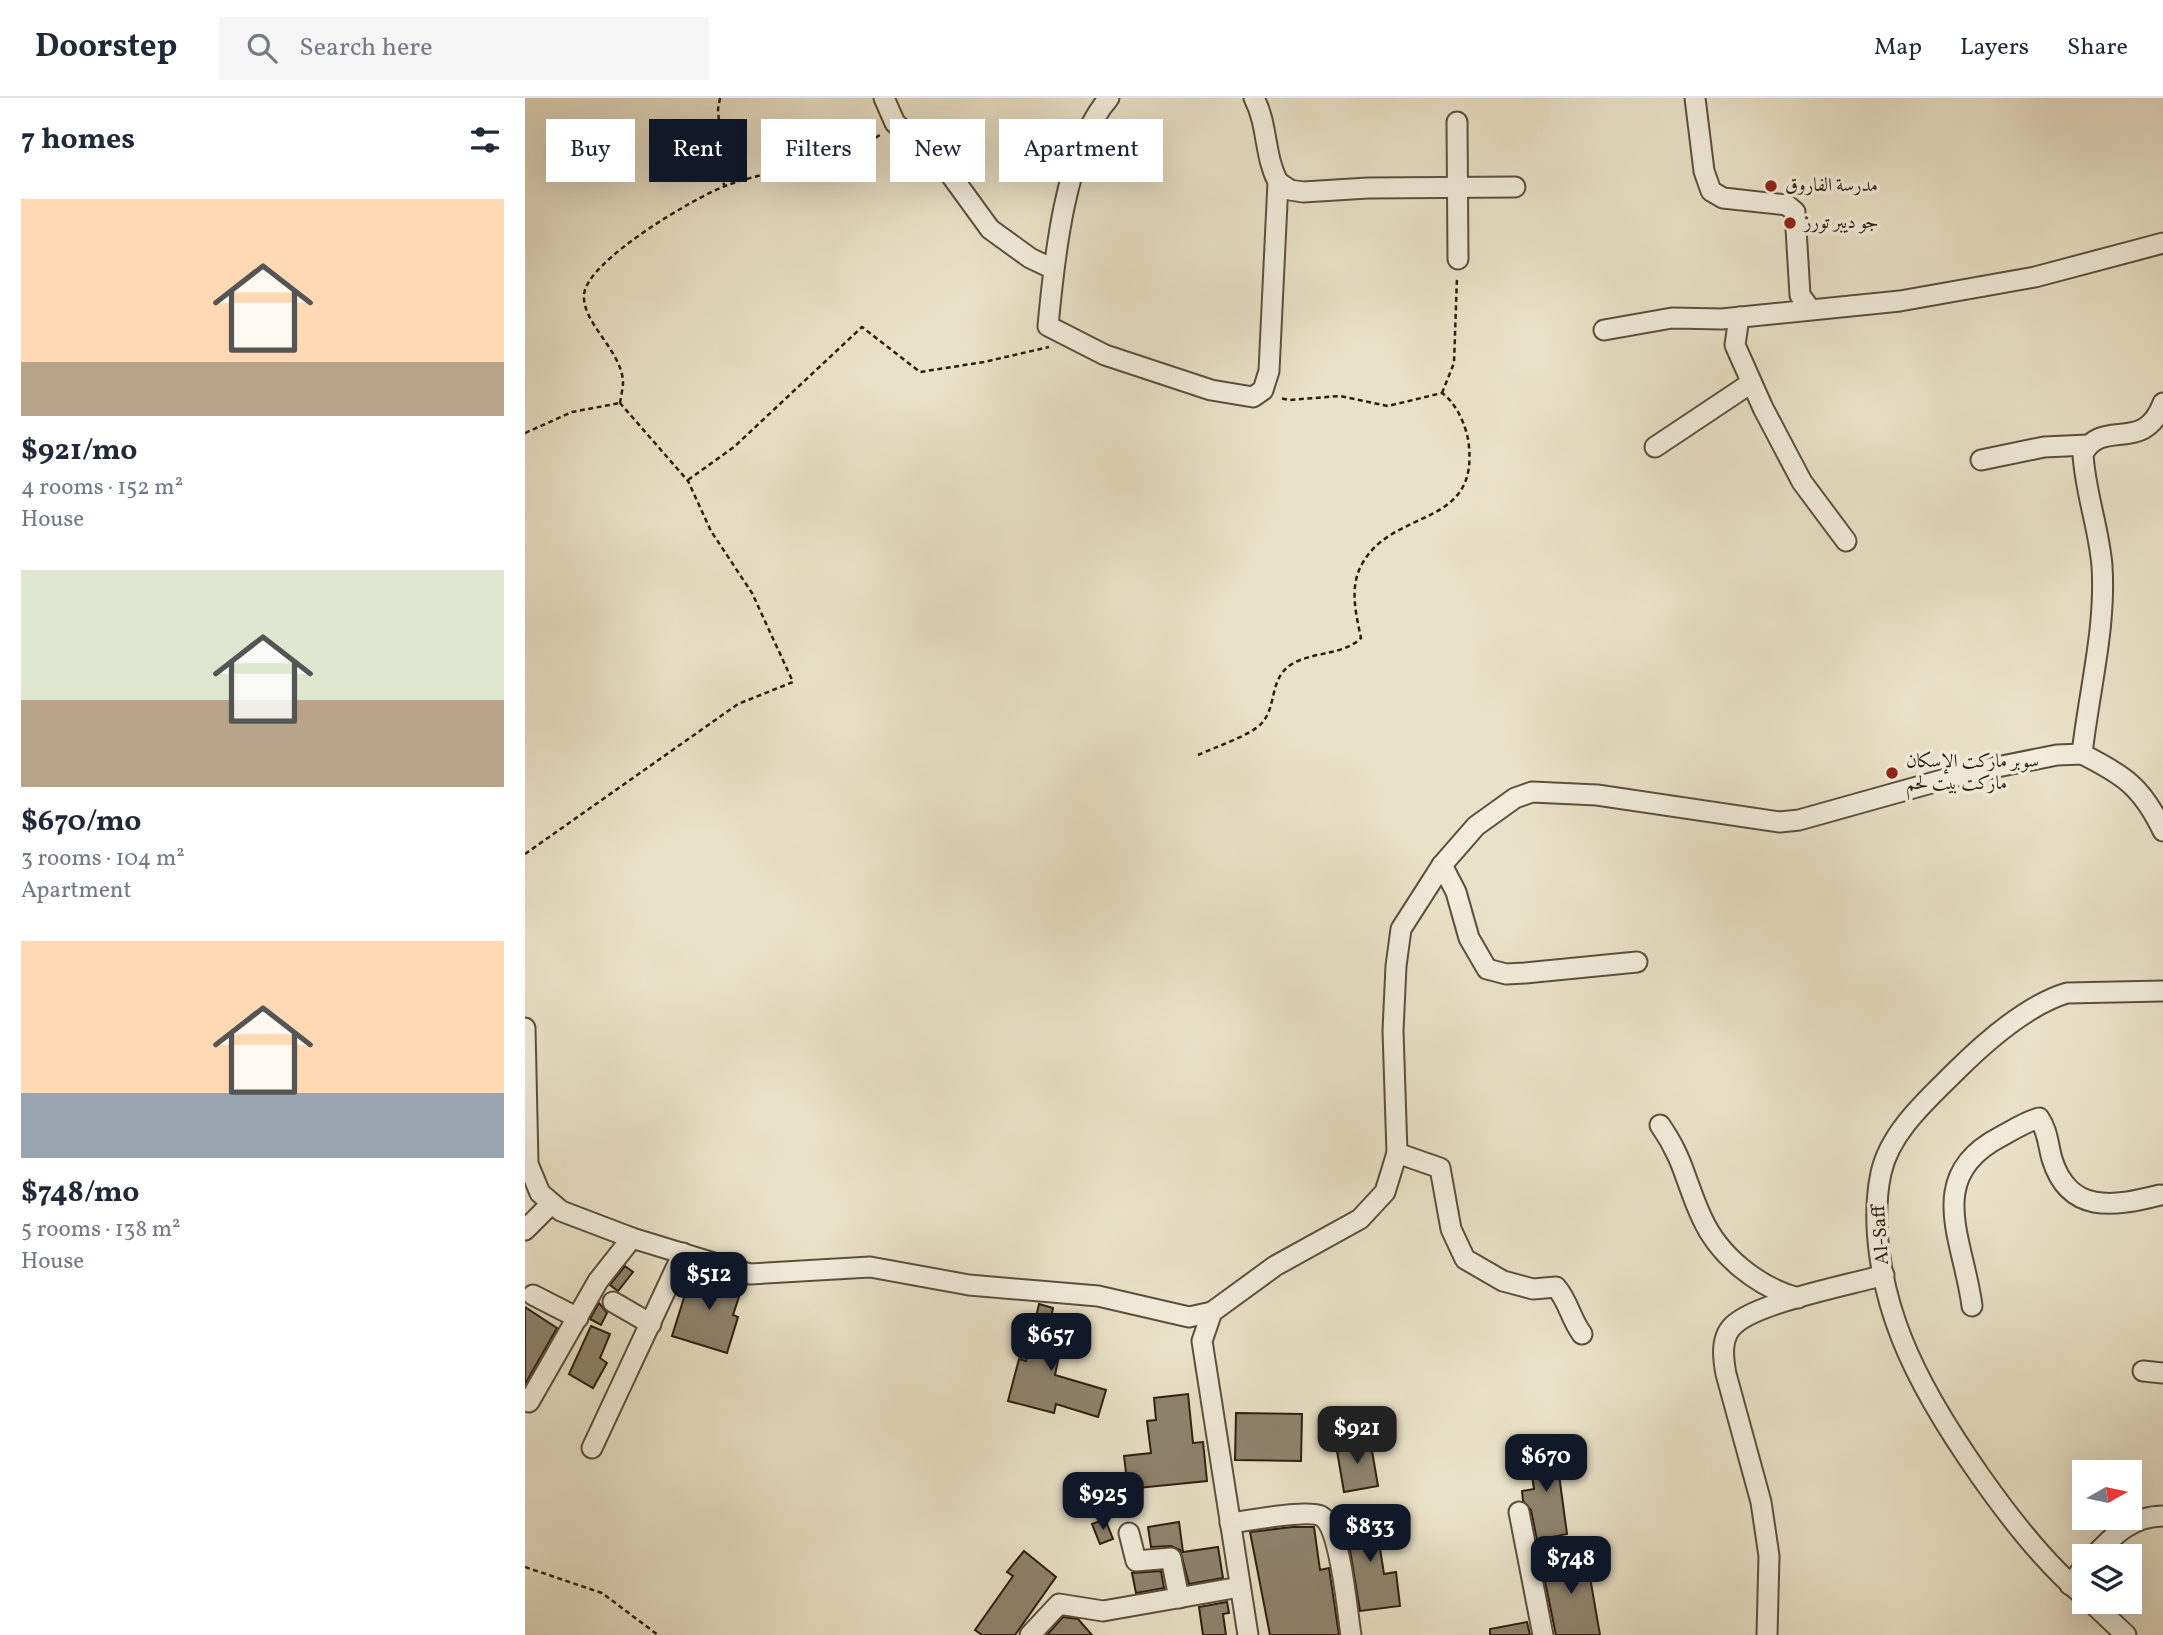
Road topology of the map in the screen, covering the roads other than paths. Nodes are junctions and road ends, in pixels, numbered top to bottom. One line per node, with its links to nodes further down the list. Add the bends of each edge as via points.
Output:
1 (884, 98): 11 (street, via 895,123 942,163 990,229)
2 (1109, 98): 11 (street, via 1073,169)
3 (1254, 98): 6 (street, via 1262,113 1270,166)
4 (1695, 98): 12 (street, via 1704,171 1711,191 1730,200 1787,205 1795,212 1800,295)
5 (1457, 122): 7 (street)
6 (1278, 182): 7 (street, via 1304,192); 11 (street, via 1272,342 1263,390 1253,397 1187,383 1105,355 1048,326)
7 (1458, 187): 8 (street); 10 (street)
8 (1515, 187)
9 (2163, 243): 12 (street, via 2035,277 1900,301)
10 (1458, 259)
11 (1053, 269)
12 (1810, 309): 13 (street)
13 (1739, 317): 14 (street); 16 (street)
14 (1713, 319): 15 (street, via 1672,318); 16 (street)
15 (1604, 330)
16 (1735, 345): 17 (street)
17 (1751, 383): 20 (street); 22 (street, via 1802,482)
18 (2163, 403): 19 (street, via 2156,421 2142,431 2098,438)
19 (2088, 445): 21 (street, via 2045,447); 23 (street, via 2083,454 2084,474 2100,553 2102,622)
20 (1654, 447)
21 (1981, 460)
22 (1846, 541)
23 (2082, 754): 24 (street, via 2125,776 2151,805); 25 (street, via 1968,773 1780,822 1597,795 1532,792 1515,798 1476,826)
24 (2163, 831)
25 (1441, 865): 26 (street, via 1465,916 1469,938 1487,969 1506,974); 31 (street, via 1401,929 1395,966)
26 (1637, 962)
27 (2163, 991): 37 (street, Al-Saff, via 2067,993 2052,998 1964,1063 1924,1103 1891,1143 1881,1171 1877,1204)
28 (525, 1028): 29 (street)
29 (525, 1068): 33 (street, via 528,1164 535,1185)
30 (1660, 1125): 39 (street, via 1677,1150 1713,1237 1755,1279)
31 (1397, 1153): 42 (street, via 1385,1192 1360,1219 1275,1266); 46 (street, via 1440,1168 1451,1229 1465,1259 1503,1280 1533,1289 1556,1287 1568,1301 1571,1319)
32 (2162, 1194): 41 (street, via 2114,1203 2074,1196 2055,1169 2046,1128 2039,1118 1989,1143 1972,1154 1959,1174 1954,1194 1954,1219)
33 (550, 1205): 34 (street); 35 (street)
34 (525, 1230)
35 (632, 1238): 36 (street); 44 (street, via 598,1281)
36 (683, 1254): 43 (street, via 750,1274 870,1267 969,1285 1098,1296); 45 (street)
37 (1884, 1275): 39 (street); 55 (street, Al-Saff, via 1901,1338 1948,1423 2028,1538)
38 (533, 1295): 44 (street)
39 (1798, 1298): 63 (street, via 1734,1324 1723,1356 1761,1502 1769,1556)
40 (613, 1302): 45 (street)
41 (1972, 1306)
42 (1212, 1312): 43 (street); 47 (street)
43 (1189, 1317): 47 (street)
44 (578, 1318): 48 (street, via 530,1402)
45 (651, 1324): 49 (street)
46 (1582, 1334)
47 (1202, 1341): 52 (street)
48 (525, 1399)
49 (591, 1448)
50 (1519, 1512): 62 (street)
51 (2163, 1516): 54 (street, via 2132,1522)
52 (1230, 1523): 56 (street); 61 (street, via 1321,1517 1331,1528 1337,1549)
53 (1129, 1533): 57 (street, via 1136,1561 1171,1558)
54 (2105, 1544)
55 (2072, 1586)
56 (1240, 1587): 57 (street); 60 (street)
57 (1179, 1598): 59 (street, via 1103,1611 1059,1604)
58 (2104, 1614): 64 (street)
59 (1030, 1635)
60 (1248, 1635)
61 (1351, 1635)
62 (1543, 1635)
63 (1767, 1635)
64 (2126, 1635)

